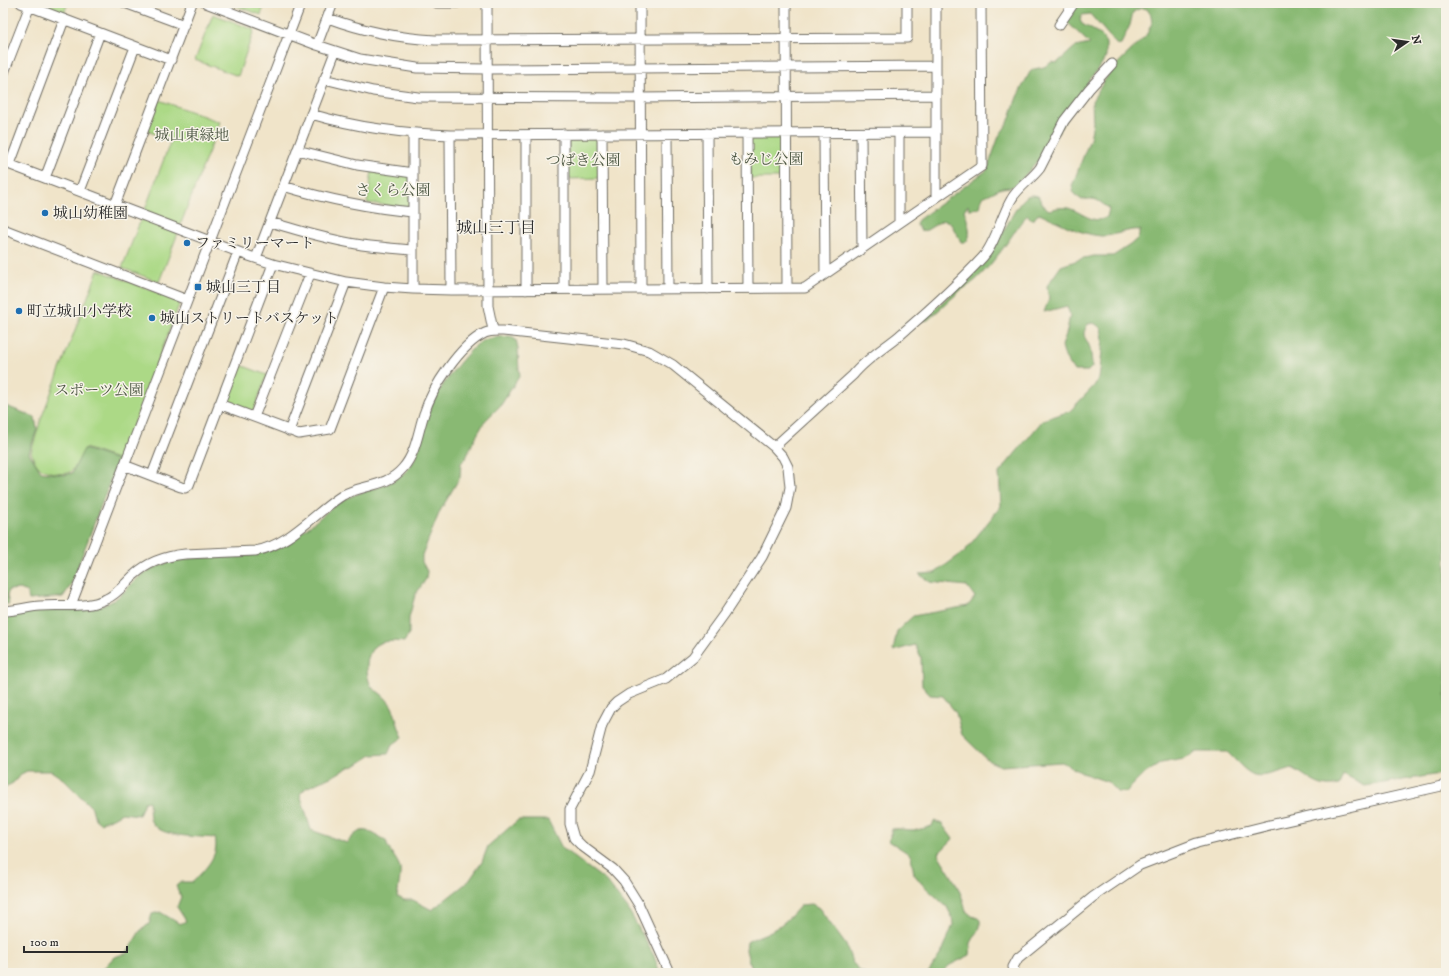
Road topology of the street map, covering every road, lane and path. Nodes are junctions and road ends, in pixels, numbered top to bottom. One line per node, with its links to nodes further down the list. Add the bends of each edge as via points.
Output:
1 (126, 3): 18 (street)
2 (192, 3): 18 (street)
3 (206, 3): 21 (street)
4 (301, 3): 21 (street)
5 (334, 3): 16 (street)
6 (437, 3): 7 (street)
7 (457, 3)
8 (487, 3): 24 (street)
9 (640, 3): 23 (street)
10 (786, 3): 22 (street)
11 (907, 3): 22 (street, via 907,38)
12 (936, 3): 30 (street)
13 (981, 3): 62 (street, via 982,166)
14 (1074, 3): 19 (street)
15 (27, 4): 17 (street); 34 (street)
16 (328, 18): 24 (street, via 398,37); 25 (street)
17 (64, 20): 20 (street); 57 (street)
18 (184, 25): 28 (street)
19 (1059, 25)
20 (100, 33): 26 (street); 59 (street)
21 (289, 34): 25 (street); 68 (street)
22 (786, 38): 23 (street); 31 (street)
23 (640, 39): 24 (street); 32 (street)
24 (487, 40): 33 (street)
25 (317, 45): 27 (street)
26 (135, 47): 28 (street); 61 (street)
27 (335, 52): 33 (street, via 360,59 417,68); 35 (street)
28 (170, 60): 63 (street)
29 (1112, 64): 94 (street, via 1089,88 1064,121 1040,168 1019,188 1011,200 985,255 908,329 863,363)
30 (936, 66): 31 (street); 36 (street)
31 (786, 67): 32 (street); 37 (street)
32 (640, 68): 33 (street); 39 (street)
33 (487, 69): 38 (street)
34 (3, 75)
35 (324, 79): 38 (street, via 403,96); 40 (street)
36 (936, 95): 37 (street); 41 (street)
37 (786, 96): 39 (street); 52 (street)
38 (487, 98): 39 (street); 54 (street)
39 (640, 98): 48 (street)
40 (311, 114): 45 (street, via 358,126); 56 (street)
41 (936, 132): 44 (street); 62 (street)
42 (824, 133): 43 (street); 52 (street); 75 (street)
43 (861, 133): 44 (street); 69 (street)
44 (899, 133): 66 (street)
45 (413, 134): 53 (street); 58 (street)
46 (564, 134): 47 (street); 55 (street); 81 (street)
47 (602, 134): 48 (street); 82 (street)
48 (640, 134): 49 (street); 83 (street)
49 (667, 134): 50 (street); 84 (street)
50 (707, 134): 51 (street); 85 (street)
51 (747, 134): 52 (street); 78 (street)
52 (786, 134): 79 (street)
53 (450, 135): 54 (street); 86 (street)
54 (487, 135): 55 (street); 87 (street)
55 (526, 135): 88 (street)
56 (297, 150): 58 (street, via 357,165); 60 (street)
57 (6, 163): 59 (street)
58 (413, 173): 64 (street)
59 (45, 178): 61 (street)
60 (283, 186): 64 (street, via 340,201); 65 (street)
61 (80, 191): 63 (street)
62 (936, 197): 66 (street)
63 (115, 204): 68 (street)
64 (413, 212): 70 (street)
65 (270, 222): 70 (street, via 342,241); 72 (street)
66 (899, 222): 69 (street)
67 (3, 229): 89 (street)
68 (210, 241): 71 (street); 89 (street)
69 (862, 248): 75 (street)
70 (413, 250): 80 (street)
71 (238, 252): 72 (street); 96 (street)
72 (256, 258): 73 (street)
73 (273, 264): 74 (street); 91 (street)
74 (310, 274): 76 (street); 92 (street)
75 (825, 274): 79 (street, via 805,288)
76 (346, 282): 77 (street); 93 (street)
77 (384, 287): 80 (street); 93 (street, via 330,429 300,434)
78 (748, 288): 79 (street); 85 (street)
79 (787, 288)
80 (414, 289): 86 (street)
81 (564, 289): 82 (street); 88 (street)
82 (603, 289): 83 (street)
83 (640, 289): 84 (street)
84 (668, 289): 85 (street)
85 (708, 289)
86 (451, 290): 87 (street)
87 (488, 290): 88 (street); 90 (street)
88 (526, 290)
89 (187, 300): 95 (street)
90 (493, 330): 94 (street, via 624,344 649,350 673,365); 97 (street, via 486,332 465,348 434,390 423,415 413,451 404,467 394,476 374,486 343,495 273,546 255,551 168,557 141,569 107,599 88,605)
91 (219, 404): 92 (street); 96 (street, via 189,485 185,488)
92 (254, 417): 93 (street)
93 (289, 431)
94 (774, 447): 100 (street, via 788,467 790,487 786,508 762,557 693,657 666,678 629,694 611,708 602,725 590,771 570,808 570,824 574,838 624,881 639,905)
95 (124, 465): 96 (street); 97 (street)
96 (152, 476)
97 (71, 605): 98 (street)
98 (3, 611)
99 (1446, 785): 101 (street, via 1197,843 1140,865 1093,897 1018,958 1013,967)
100 (670, 973)
101 (1015, 973)

